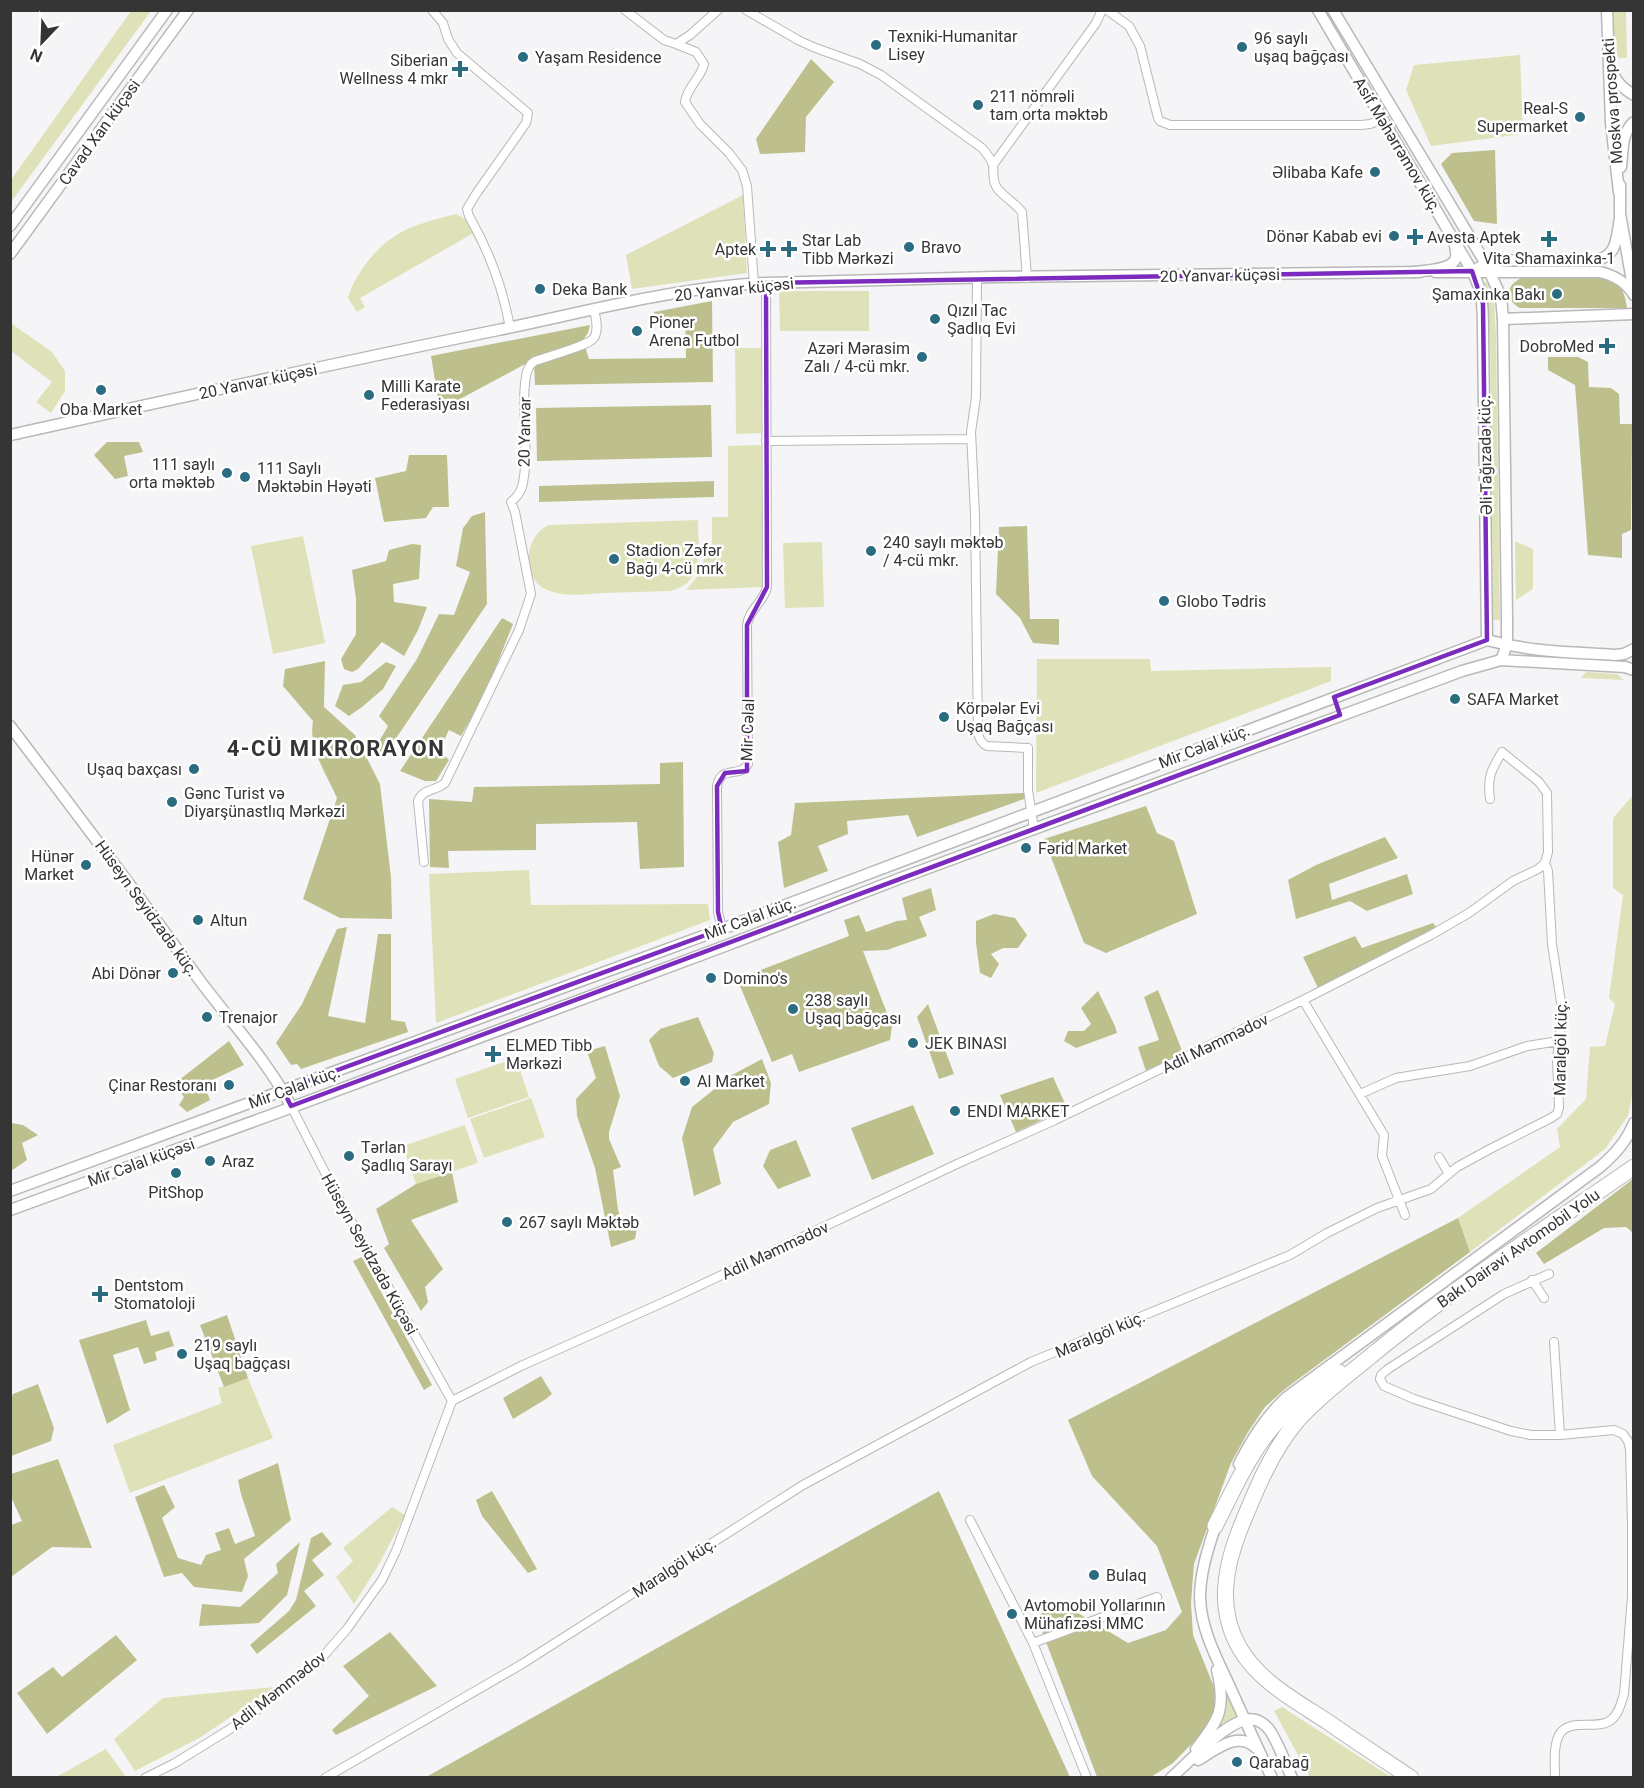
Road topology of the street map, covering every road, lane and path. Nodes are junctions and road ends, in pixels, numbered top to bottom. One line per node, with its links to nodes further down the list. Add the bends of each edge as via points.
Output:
1 (167, 10): 20 (street, Cavad Xan küçəsi)
2 (188, 10): 22 (street, Cavad Xan küçəsi)
3 (432, 10): 34 (street, via 457,53 528,113 526,123 467,209 493,264)
4 (625, 10): 12 (street, via 664,40)
5 (718, 10): 12 (street)
6 (746, 10): 17 (street, via 805,44 881,75 982,148)
7 (1102, 10): 17 (street)
8 (1107, 10): 15 (street, via 1129,26 1140,46 1158,118 1165,124 1361,125)
9 (1318, 10): 15 (street, Asif Məhərrəmov küç.)
10 (1334, 10): 23 (street, Asif Məhərrəmov küç.)
11 (1606, 10): 13 (street, Moskva prospekti)
12 (676, 44): 28 (street, via 696,52 704,64 685,102 742,170 747,186)
13 (1608, 56): 14 (street, via 1616,81); 18 (street, Moskva prospekti)
14 (1634, 95)
15 (1383, 119): 21 (street, Asif Məhərrəmov küç.)
16 (1634, 122): 18 (street, via 1624,139)
17 (993, 165): 27 (street, via 997,189 1022,212)
18 (1619, 192): 19 (street)
19 (1620, 214): 23 (street, via 1614,249 1608,257 1591,261 1512,261); 30 (street)
20 (10, 226)
21 (1457, 246): 24 (street, via 1453,264); 25 (street, Asif Məhərrəmov küç.)
22 (10, 254)
23 (1488, 268): 25 (street, 20 Yanvar küçəsi); 30 (street, via 1600,272 1623,282); 33 (street, Əli Tağızadə küç., via 1501,297)
24 (1413, 272): 25 (street, 20 Yanvar küçəsi); 27 (street, 20 Yanvar küçəsi)
25 (1473, 272): 38 (street, Əli Tağızadə küç., via 1483,304)
26 (977, 278): 27 (street, 20 Yanvar küçəsi); 29 (street, 20 Yanvar küçəsi); 36 (street)
27 (1027, 278)
28 (754, 284): 29 (street, 20 Yanvar küçəsi); 31 (street, 20 Yanvar küçəsi)
29 (766, 284): 37 (street)
30 (1634, 293)
31 (594, 310): 34 (street, 20 Yanvar küçəsi); 51 (street, 20 Yanvar, via 597,324 592,340 535,361 527,370 522,486 511,502 531,594 519,630 445,783 424,792 418,801)
32 (1634, 314): 33 (street)
33 (1503, 319): 39 (street, Əli Tağızadə küç.)
34 (510, 328): 35 (street, 20 Yanvar küçəsi)
35 (10, 435)
36 (972, 440): 37 (street); 49 (street, via 979,739 993,747 1028,748)
37 (766, 441): 53 (street, Mir Cəlal, via 767,587 748,618 748,764 744,770 725,773 717,786 718,912)
38 (1486, 621): 39 (street, via 1498,628); 40 (street, Əli Tağızadə küç.)
39 (1507, 622): 41 (street, Əli Tağızadə küç.)
40 (1487, 640): 41 (street); 43 (street); 45 (street, Mir Cəlal küç.)
41 (1507, 645): 42 (street, via 1615,655); 43 (street)
42 (1634, 649)
43 (1501, 660): 44 (street, Mir Cəlal küç.); 46 (street, Mir Cəlal küç., via 1471,667)
44 (1634, 670)
45 (1334, 697): 46 (street); 49 (street, Mir Cəlal küç.)
46 (1340, 715): 50 (street, Mir Cəlal küç.)
47 (10, 726): 56 (street, Hüseyn Seyidzadə küç.)
48 (1490, 800): 52 (street, Maralgöl küç., via 1490,771 1502,752 1539,782 1546,793)
49 (1031, 812): 50 (street); 53 (street, Mir Cəlal küç.)
50 (1034, 829): 58 (street, Mir Cəlal küç.)
51 (424, 862)
52 (1545, 863): 54 (street, Adil Məmmədov, via 1439,931); 55 (street, Maralgöl küç., via 1560,991)
53 (722, 929): 56 (street, Mir Cəlal küç.)
54 (1303, 1000): 57 (street); 73 (street, Adil Məmmədov)
55 (1559, 1041): 57 (street, via 1527,1046 1470,1066 1396,1078); 63 (street, Maralgöl küç., via 1557,1114)
56 (283, 1090): 58 (street, Hüseyn Seyidzadə küç.); 64 (street, Mir Cəlal küç.)
57 (1360, 1094): 65 (street, via 1384,1135 1383,1156)
58 (291, 1106): 59 (street, Mir Cəlal küç.); 73 (street, Hüseyn Seyidzadə Küçəsi)
59 (271, 1115): 66 (street, Mir Cəlal küçəsi)
60 (1634, 1123): 76 (street, via 1624,1143 1600,1167 1273,1410 1239,1463)
61 (1439, 1157): 63 (street)
62 (1634, 1167): 71 (highway, Bakı Dairəvi Avtomobil Yolu)
63 (1449, 1174): 65 (street, Maralgöl küç., via 1431,1189)
64 (10, 1191)
65 (1399, 1200): 67 (street); 84 (street, Maralgöl küç., via 1290,1255 1021,1368 803,1485 522,1664)
66 (10, 1210)
67 (1405, 1215)
68 (1549, 1274): 69 (street)
69 (1532, 1280): 70 (street); 74 (street, via 1504,1294 1380,1379 1384,1386 1414,1399 1511,1431)
70 (1544, 1298)
71 (1404, 1330): 76 (highway, via 1311,1390 1276,1422); 88 (highway, via 1315,1403 1281,1444 1230,1553 1224,1589 1231,1629 1238,1646 1256,1669 1282,1692)
72 (1554, 1342): 74 (street)
73 (452, 1401): 83 (street, Adil Məmmədov, via 396,1551 382,1580 347,1629 320,1661 243,1721)
74 (1560, 1435): 89 (street, via 1614,1430 1628,1441 1632,1586 1620,1709 1604,1723 1563,1729 1556,1746)
75 (970, 1520): 78 (street)
76 (1215, 1526): 79 (street, via 1201,1577 1200,1599)
77 (1157, 1597): 78 (street)
78 (1033, 1643): 85 (street)
79 (1211, 1647): 80 (street); 82 (street, via 1222,1691 1221,1707 1208,1734)
80 (1244, 1720): 81 (street); 82 (street, via 1218,1736); 87 (street, via 1266,1726)
81 (1260, 1752): 82 (street, via 1251,1742 1233,1741); 86 (street)
82 (1179, 1775)
83 (145, 1778)
84 (325, 1778)
85 (1087, 1778)
86 (1272, 1778)
87 (1292, 1778)
88 (1411, 1778)
89 (1556, 1778)

